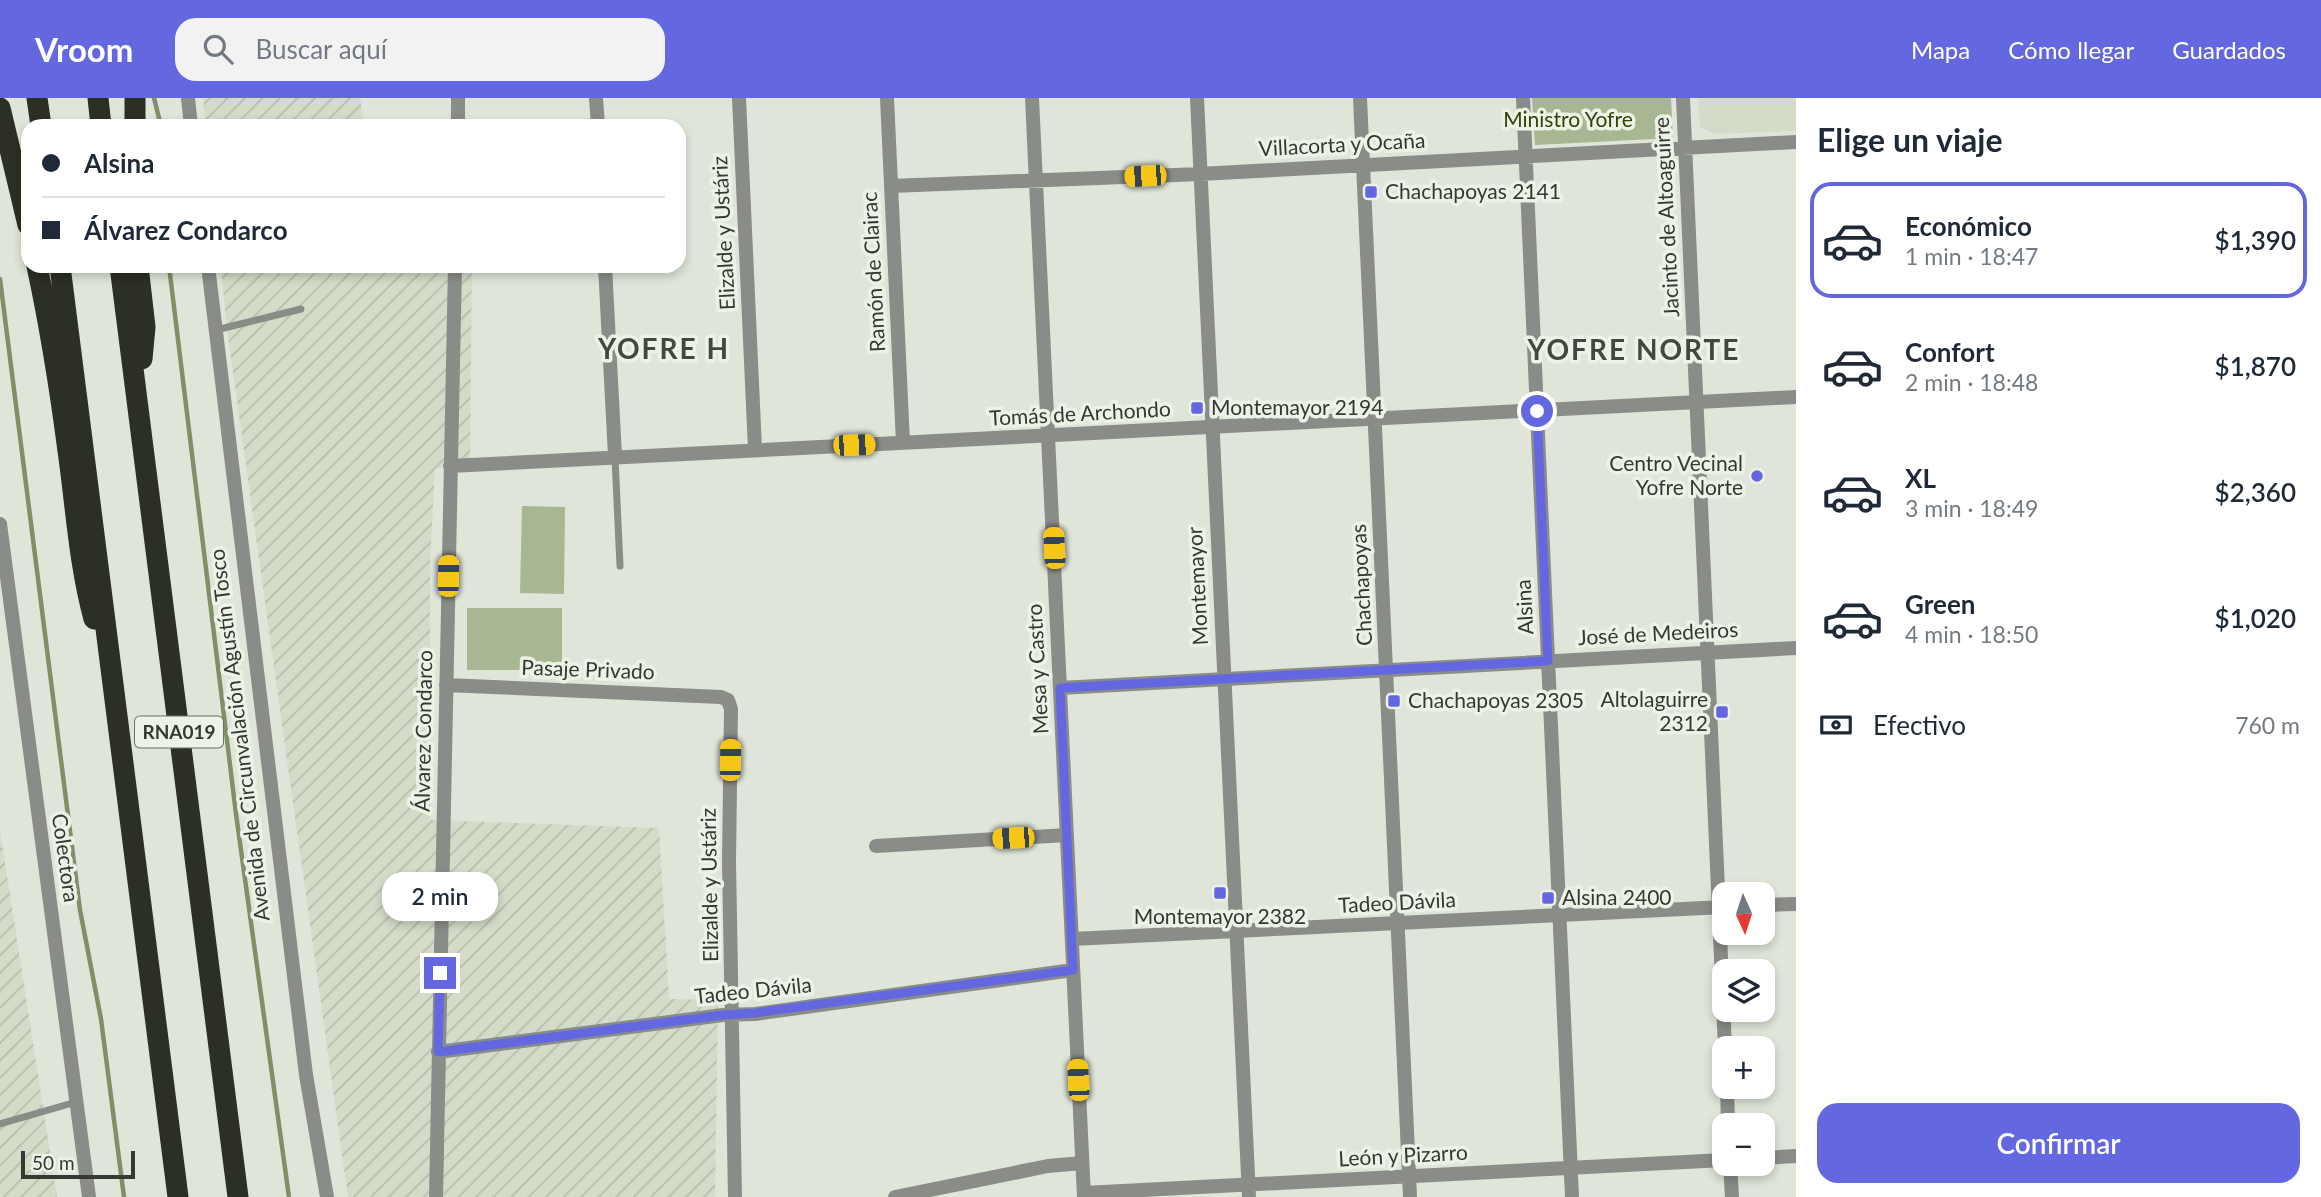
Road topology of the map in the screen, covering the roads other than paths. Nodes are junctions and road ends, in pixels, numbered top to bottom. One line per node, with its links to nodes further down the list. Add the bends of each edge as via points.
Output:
1 (37, 98): 15 (highway)
2 (97, 98): 16 (highway)
3 (135, 98): 17 (highway)
4 (188, 98): 18 (street)
5 (458, 98): 19 (street)
6 (596, 98): 20 (street)
7 (739, 98): 46 (street, Elizalde y Ustáriz)
8 (887, 98): 27 (street, Ramón de Clairac)
9 (1032, 98): 26 (street, Mesa y Castro)
10 (1196, 98): 25 (street, Montemayor)
11 (1360, 98): 24 (street, Chachapoyas)
12 (1523, 98): 23 (street, Alsina)
13 (1683, 98): 22 (street, Jacinto de Altoaguirre)
14 (0, 108): 28 (highway)
15 (39, 119)
16 (100, 119)
17 (135, 119)
18 (190, 119)
19 (458, 119)
20 (598, 119)
21 (1796, 142): 22 (street, Villacorta y Ocaña)
22 (1685, 149): 23 (street, Villacorta y Ocaña); 39 (street, Jacinto de Altoaguirre)
23 (1525, 156): 24 (street, Villacorta y Ocaña); 41 (street, Alsina)
24 (1364, 164): 25 (street, Villacorta y Ocaña); 42 (street, Chachapoyas)
25 (1200, 174): 26 (street, Villacorta y Ocaña); 43 (street, Montemayor)
26 (1036, 182): 27 (street, Villacorta y Ocaña); 44 (street, Mesa y Castro)
27 (891, 187): 45 (street, Ramón de Clairac)
28 (21, 196)
29 (38, 273): 57 (highway, via 85,587)
30 (61, 273): 57 (highway, RNA019)
31 (121, 273): 40 (highway, RNA019)
32 (139, 273): 40 (highway, via 145,327)
33 (209, 273): 37 (street, Avenida de Circunvalación Agustín Tosco)
34 (455, 273): 48 (street, Álvarez Condarco)
35 (605, 273): 47 (street)
36 (301, 309): 37 (lane)
37 (216, 331): 90 (street, Avenida de Circunvalación Agustín Tosco, via 306,1075)
38 (1796, 397): 39 (street, Tomás de Archondo)
39 (1696, 402): 41 (street, Tomás de Archondo); 53 (street, Jacinto de Altoaguirre)
40 (139, 407): 89 (highway, RNA019)
41 (1537, 411): 42 (street, Tomás de Archondo); 54 (street, Alsina)
42 (1376, 419): 43 (street, Tomás de Archondo); 55 (street, Chachapoyas)
43 (1212, 428): 44 (street, Tomás de Archondo); 56 (street, Montemayor)
44 (1048, 436): 45 (street, Tomás de Archondo); 59 (street, Mesa y Castro)
45 (903, 443): 46 (street, Tomás de Archondo)
46 (755, 449): 47 (street, Tomás de Archondo)
47 (615, 456): 48 (street, Tomás de Archondo); 51 (lane)
48 (450, 466): 58 (street, Álvarez Condarco)
49 (0, 524): 50 (street, Colectora)
50 (2, 556): 76 (street, Colectora)
51 (620, 566)
52 (1796, 648): 53 (street, José de Medeiros)
53 (1707, 652): 54 (street, José de Medeiros); 63 (street, Jacinto de Altoaguirre)
54 (1548, 661): 55 (street, José de Medeiros); 67 (street, Alsina)
55 (1387, 670): 56 (street, José de Medeiros); 68 (street, Chachapoyas)
56 (1223, 679): 59 (street, José de Medeiros); 69 (street, Montemayor)
57 (113, 685): 88 (highway, RNA019)
58 (446, 685): 60 (street, Pasaje Privado); 75 (street, Álvarez Condarco)
59 (1060, 688): 61 (street, Mesa y Castro)
60 (729, 700): 73 (street, Elizalde y Ustáriz)
61 (1067, 835): 62 (street); 70 (street, Mesa y Castro)
62 (876, 846)
63 (1720, 882)
64 (1796, 904): 65 (street)
65 (1775, 905)
66 (1712, 908): 67 (street, Tadeo Dávila)
67 (1560, 916): 68 (street, Tadeo Dávila); 82 (street, Alsina)
68 (1398, 924): 69 (street, Tadeo Dávila); 83 (street, Chachapoyas)
69 (1236, 932): 70 (street, Tadeo Dávila); 85 (street, Montemayor)
70 (1072, 939): 72 (street, Mesa y Castro)
71 (1722, 945): 74 (street, Jacinto de Altoaguirre)
72 (1073, 970): 73 (street, Tadeo Dávila); 81 (street, Mesa y Castro)
73 (733, 1015): 75 (street, Tadeo Dávila); 92 (street, Elizalde y Ustáriz)
74 (1725, 1036)
75 (438, 1052): 91 (street, Álvarez Condarco)
76 (77, 1102): 77 (lane); 87 (street, Colectora)
77 (0, 1124)
78 (1796, 1156): 79 (street)
79 (1775, 1157)
80 (1712, 1161): 82 (street, León y Pizarro)
81 (1083, 1163): 86 (street, Mesa y Castro); 93 (street)
82 (1571, 1168): 83 (street, León y Pizarro); 95 (street, Alsina)
83 (1409, 1176): 85 (street, León y Pizarro); 94 (street, Chachapoyas)
84 (1731, 1176): 96 (street)
85 (1248, 1191): 86 (street, León y Pizarro)
86 (1084, 1195)
87 (89, 1197)
88 (178, 1197)
89 (240, 1197)
90 (327, 1197)
91 (436, 1197)
92 (735, 1197)
93 (895, 1197)
94 (1410, 1197)
95 (1572, 1197)
96 (1732, 1197)

